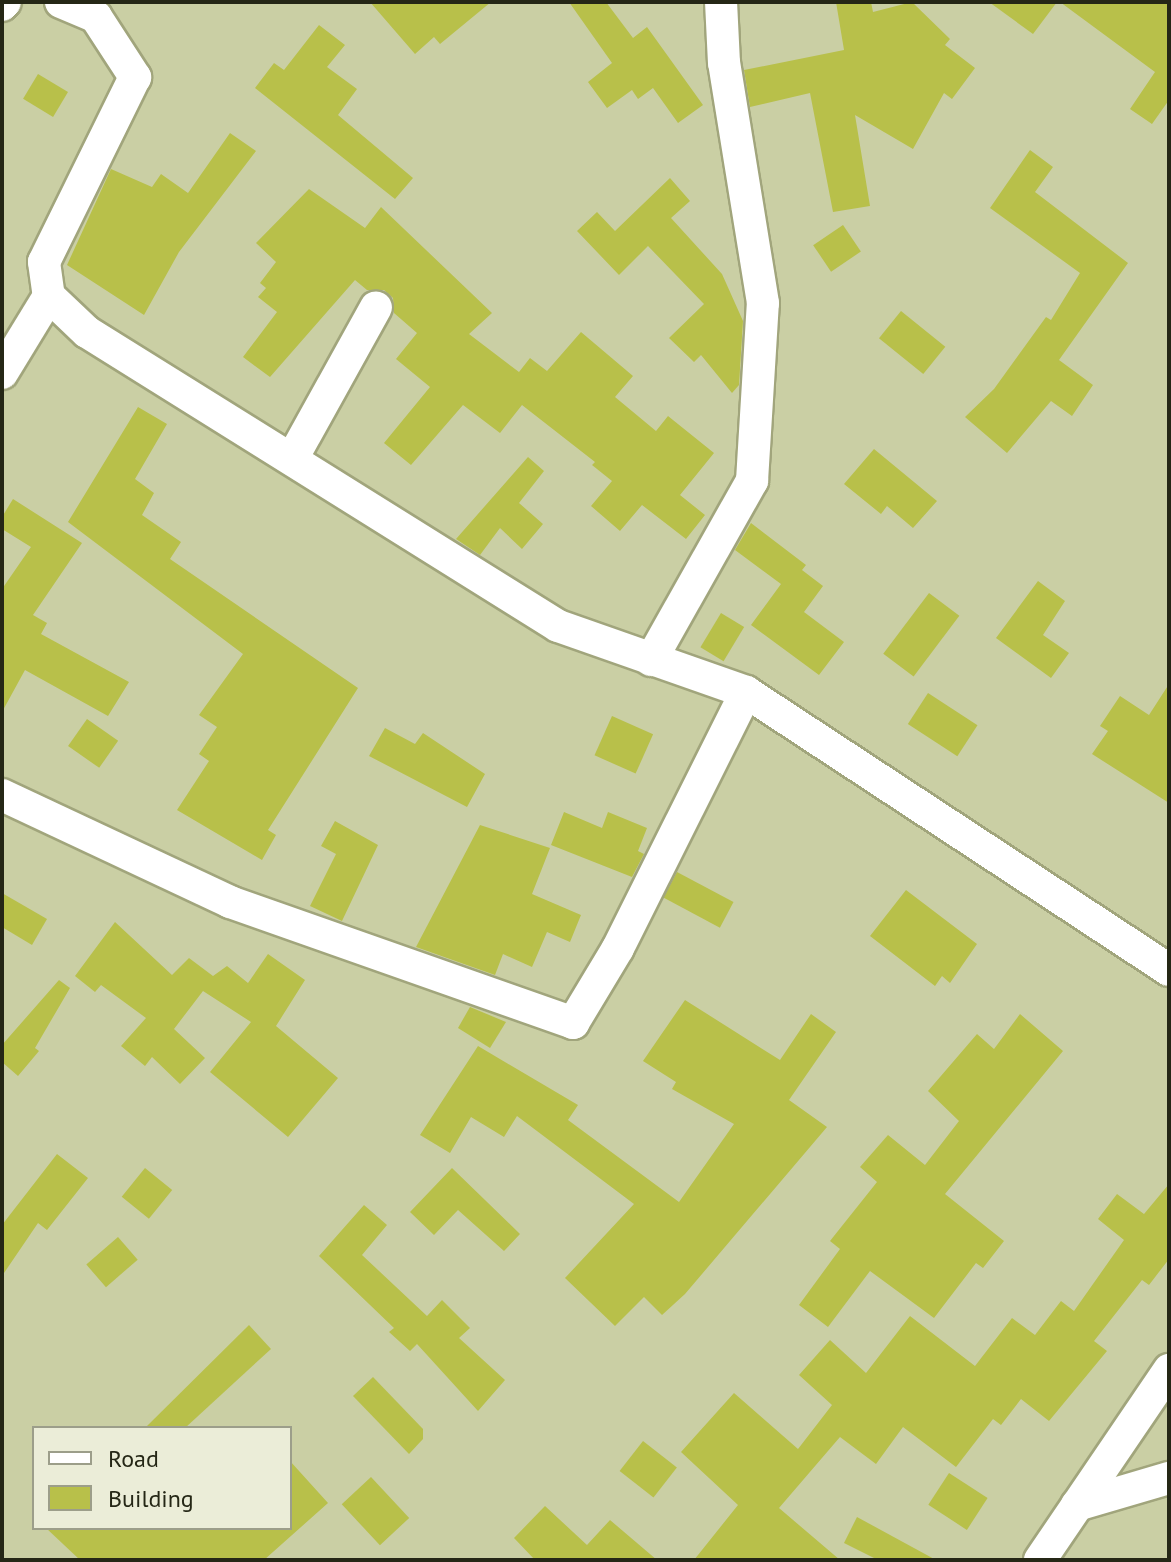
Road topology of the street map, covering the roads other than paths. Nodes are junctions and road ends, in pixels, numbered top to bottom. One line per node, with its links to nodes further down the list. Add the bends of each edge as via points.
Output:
1 (61, 2): 3 (street, via 96,17 135,77 44,262)
2 (721, 2): 7 (street, via 724,63 763,303 752,481)
3 (49, 296): 5 (street); 6 (street, via 87,332)
4 (376, 307): 6 (street)
5 (2, 373)
6 (293, 457): 7 (street, via 558,626)
7 (651, 660): 8 (street)
8 (746, 692): 9 (street, via 618,948 573,1023 230,902); 10 (street)
9 (2, 795)
10 (1169, 970)
11 (1169, 1370): 13 (street)
12 (1169, 1478): 13 (street)
13 (1077, 1505): 14 (street)
14 (1040, 1560)

